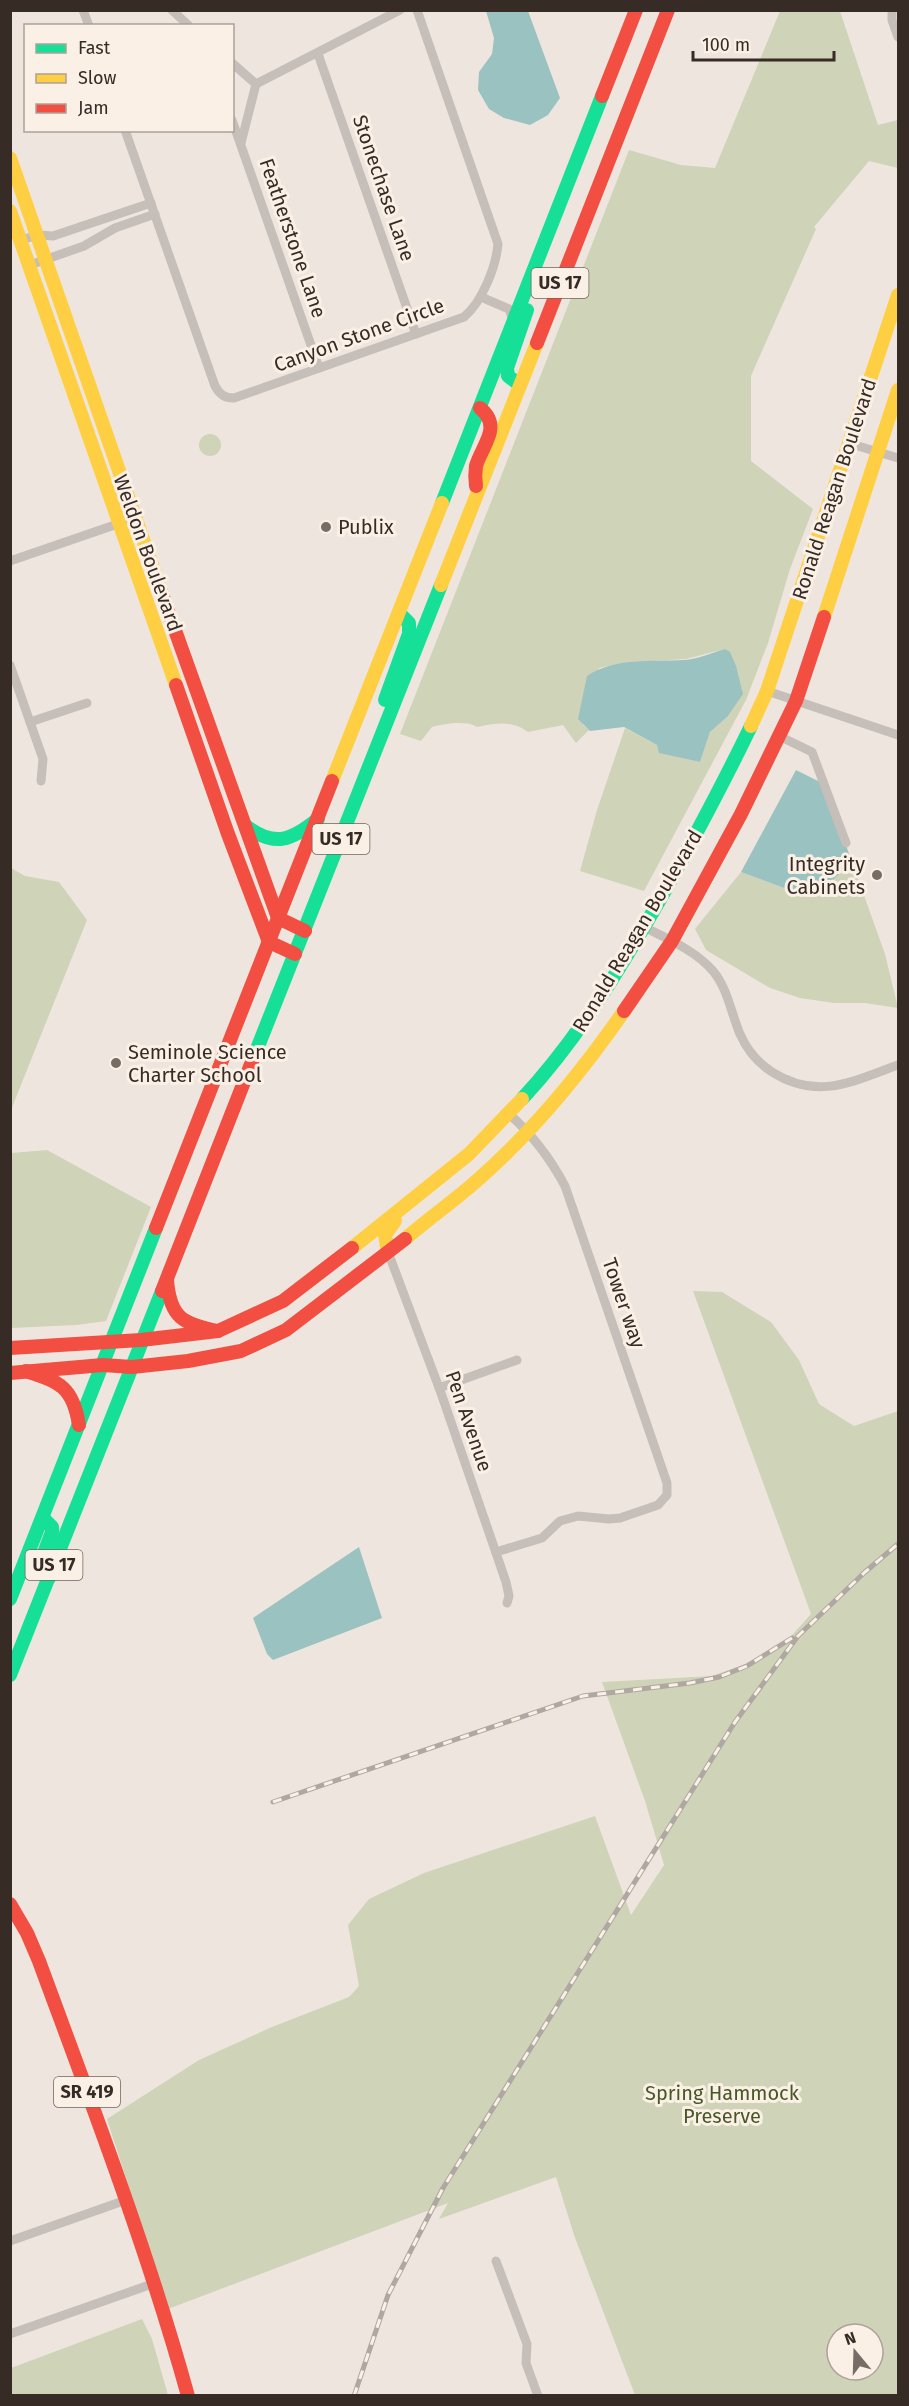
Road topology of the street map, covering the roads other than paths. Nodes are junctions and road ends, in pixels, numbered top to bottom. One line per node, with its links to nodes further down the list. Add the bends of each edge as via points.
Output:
1 (172, 10): 8 (street)
2 (400, 10): 10 (street)
3 (417, 10): 29 (street, Canyon Stone Circle, via 496,234 497,252)
4 (636, 10): 27 (main road, US 17)
5 (657, 10): 11 (main road)
6 (668, 10): 11 (main road, US 17)
7 (892, 10): 9 (street)
8 (187, 24)
9 (898, 37)
10 (318, 54): 13 (street); 31 (street, Stonechase Lane)
11 (650, 54): 33 (main road, US 17)
12 (234, 65): 13 (street)
13 (256, 84): 16 (street)
14 (234, 125): 16 (street, Featherstone Lane)
15 (126, 132): 18 (street, Canyon Stone Circle)
16 (241, 144): 32 (street, Featherstone Lane)
17 (10, 158): 23 (main road, Weldon Boulevard)
18 (151, 203): 20 (street, Canyon Stone Circle); 21 (street)
19 (10, 211): 24 (main road, Weldon Boulevard)
20 (155, 214): 22 (street); 32 (street, Canyon Stone Circle, via 219,393 234,398)
21 (111, 216): 22 (street); 23 (street, via 53,237)
22 (115, 228): 25 (street, via 84,246)
23 (38, 235): 24 (street); 25 (main road, Weldon Boulevard)
24 (21, 240): 26 (main road, Weldon Boulevard)
25 (46, 259): 26 (street); 40 (main road, Weldon Boulevard)
26 (30, 265): 41 (main road, Weldon Boulevard)
27 (525, 292): 30 (main road, US 17); 33 (main road, via 529,303 507,368 508,376)
28 (898, 295): 36 (main road, Ronald Reagan Boulevard)
29 (481, 297): 30 (street, via 509,309); 31 (street, Canyon Stone Circle, via 464,317)
30 (514, 321): 35 (main road, US 17)
31 (416, 334): 32 (street, Canyon Stone Circle)
32 (319, 368)
33 (520, 385): 39 (main road, US 17)
34 (898, 390): 37 (main road, Ronald Reagan Boulevard)
35 (480, 408): 39 (main road, via 487,412 492,428 477,465); 43 (main road, US 17)
36 (848, 443): 37 (street); 45 (main road, Ronald Reagan Boulevard)
37 (878, 452): 38 (street); 46 (main road, Ronald Reagan Boulevard)
38 (898, 459)
39 (476, 495): 50 (main road, US 17)
40 (135, 518): 41 (street); 52 (main road, Weldon Boulevard)
41 (119, 523): 42 (street); 53 (main road, Weldon Boulevard)
42 (10, 561)
43 (399, 613): 50 (main road, via 407,619 409,638 382,710); 55 (main road, US 17)
44 (10, 664): 48 (street)
45 (767, 691): 46 (street); 59 (main road, Ronald Reagan Boulevard, via 716,799)
46 (796, 701): 49 (street); 51 (main road, Ronald Reagan Boulevard)
47 (87, 703): 48 (street)
48 (30, 722): 54 (street, via 43,759)
49 (898, 735)
50 (381, 736): 60 (main road, US 17)
51 (779, 736): 57 (street, via 812,752); 61 (main road, Ronald Reagan Boulevard)
52 (216, 744): 53 (main road); 56 (main road, Weldon Boulevard)
53 (198, 751): 62 (main road, Weldon Boulevard)
54 (41, 781)
55 (318, 819): 56 (main road, via 303,832 276,840 262,837); 58 (main road, US 17)
56 (246, 826): 58 (main road, Weldon Boulevard)
57 (846, 843)
58 (278, 918): 60 (main road); 62 (main road, US 17)
59 (644, 927): 61 (street); 65 (main road, Ronald Reagan Boulevard, via 590,1015)
60 (305, 931): 63 (main road, US 17)
61 (672, 941): 64 (street, via 714,972 749,1050 762,1065 780,1076 818,1088 842,1085); 66 (main road, Ronald Reagan Boulevard, via 610,1031)
62 (269, 942): 63 (main road); 71 (main road, US 17)
63 (295, 954): 69 (main road, US 17)
64 (898, 1065)
65 (509, 1114): 66 (street, Tower way); 67 (main road, Ronald Reagan Boulevard)
66 (528, 1130): 68 (main road, Ronald Reagan Boulevard, via 474,1182); 82 (street, Tower way, via 565,1186 667,1483 667,1495 658,1505 620,1518 578,1516 560,1521 542,1538)
67 (434, 1184): 68 (main road, via 387,1228 384,1236); 70 (main road, Ronald Reagan Boulevard, via 283,1301)
68 (388, 1252): 76 (main road, Ronald Reagan Boulevard, via 286,1330 241,1351); 79 (street, Pen Avenue)
69 (167, 1277): 70 (main road, via 175,1316 194,1327); 72 (main road, US 17)
70 (218, 1331): 72 (main road, Ronald Reagan Boulevard)
71 (113, 1340): 72 (main road, Ronald Reagan Boulevard); 73 (main road, Ronald Reagan Boulevard); 75 (main road, US 17)
72 (141, 1340): 76 (main road, US 17)
73 (10, 1348)
74 (517, 1360): 79 (street)
75 (103, 1365): 76 (main road, Ronald Reagan Boulevard); 77 (main road, Ronald Reagan Boulevard); 80 (main road, US 17)
76 (132, 1367): 83 (main road, US 17)
77 (26, 1371): 78 (main road, Ronald Reagan Boulevard); 80 (main road, via 62,1384 75,1401)
78 (10, 1372)
79 (439, 1388): 82 (street, Pen Avenue)
80 (79, 1425): 81 (main road, US 17)
81 (43, 1518): 83 (main road, via 52,1532 38,1569); 84 (main road, US 17)
82 (496, 1552): 85 (street, Pen Avenue, via 507,1582)
83 (49, 1578): 86 (main road, US 17)
84 (10, 1599)
85 (507, 1603)
86 (10, 1675)
87 (10, 1904): 88 (main road, SR 419, via 39,1961)
88 (126, 2199): 89 (street); 91 (main road, SR 419)
89 (10, 2241)
90 (496, 2261): 94 (street, via 526,2344 526,2364)
91 (154, 2283): 92 (street); 93 (main road, SR 419)
92 (10, 2334)
93 (189, 2396)
94 (538, 2396)

